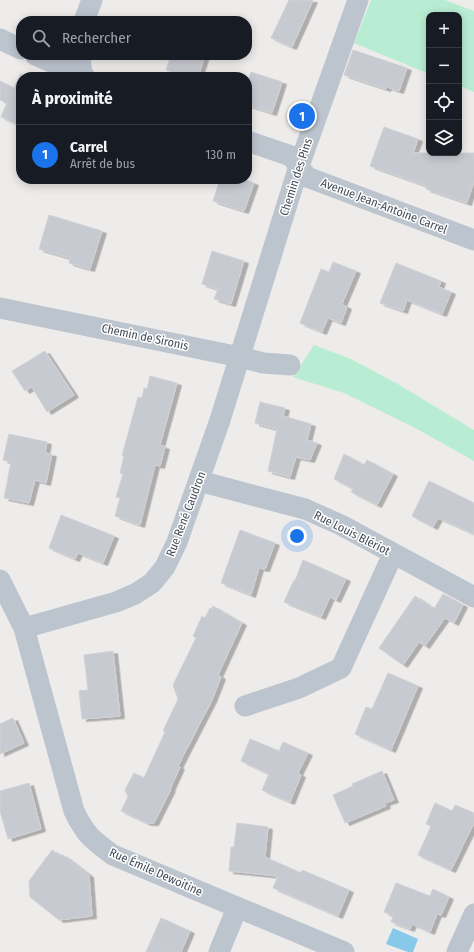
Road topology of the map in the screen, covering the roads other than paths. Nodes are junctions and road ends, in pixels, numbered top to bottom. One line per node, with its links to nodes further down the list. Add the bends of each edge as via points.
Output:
1 (92, 0): 3 (street)
2 (358, 0): 11 (street, Chemin des Pins)
3 (86, 16)
4 (0, 39): 5 (street)
5 (16, 47)
6 (47, 60): 8 (street)
7 (81, 60): 9 (street)
8 (75, 72)
9 (83, 72)
10 (252, 143): 11 (street, Avenue Jean-Antoine Carrel, via 291,156)
11 (299, 166): 12 (street, Avenue Jean-Antoine Carrel, via 307,177); 14 (street, Chemin des Pins)
12 (474, 240)
13 (0, 308): 14 (street, Chemin de Sironis)
14 (240, 357): 15 (street, Chemin de Sironis, via 263,363); 16 (street, Rue René Caudron)
15 (290, 365)
16 (199, 481): 17 (street, Rue Louis Blériot, via 306,509); 20 (street, Rue René Caudron, via 177,542 165,567 152,583 116,602)
17 (393, 554): 19 (street, Rue Louis Blériot); 21 (street, via 341,668 299,688)
18 (0, 580): 20 (street, Rue Émile Dewoitine)
19 (474, 597)
20 (24, 628): 22 (street, Rue Émile Dewoitine, via 74,811 81,826 94,841 113,855)
21 (246, 706)
22 (237, 908): 24 (street); 25 (street, Rue Émile Dewoitine)
23 (474, 914): 26 (street)
24 (219, 952)
25 (344, 952)
26 (457, 952)

